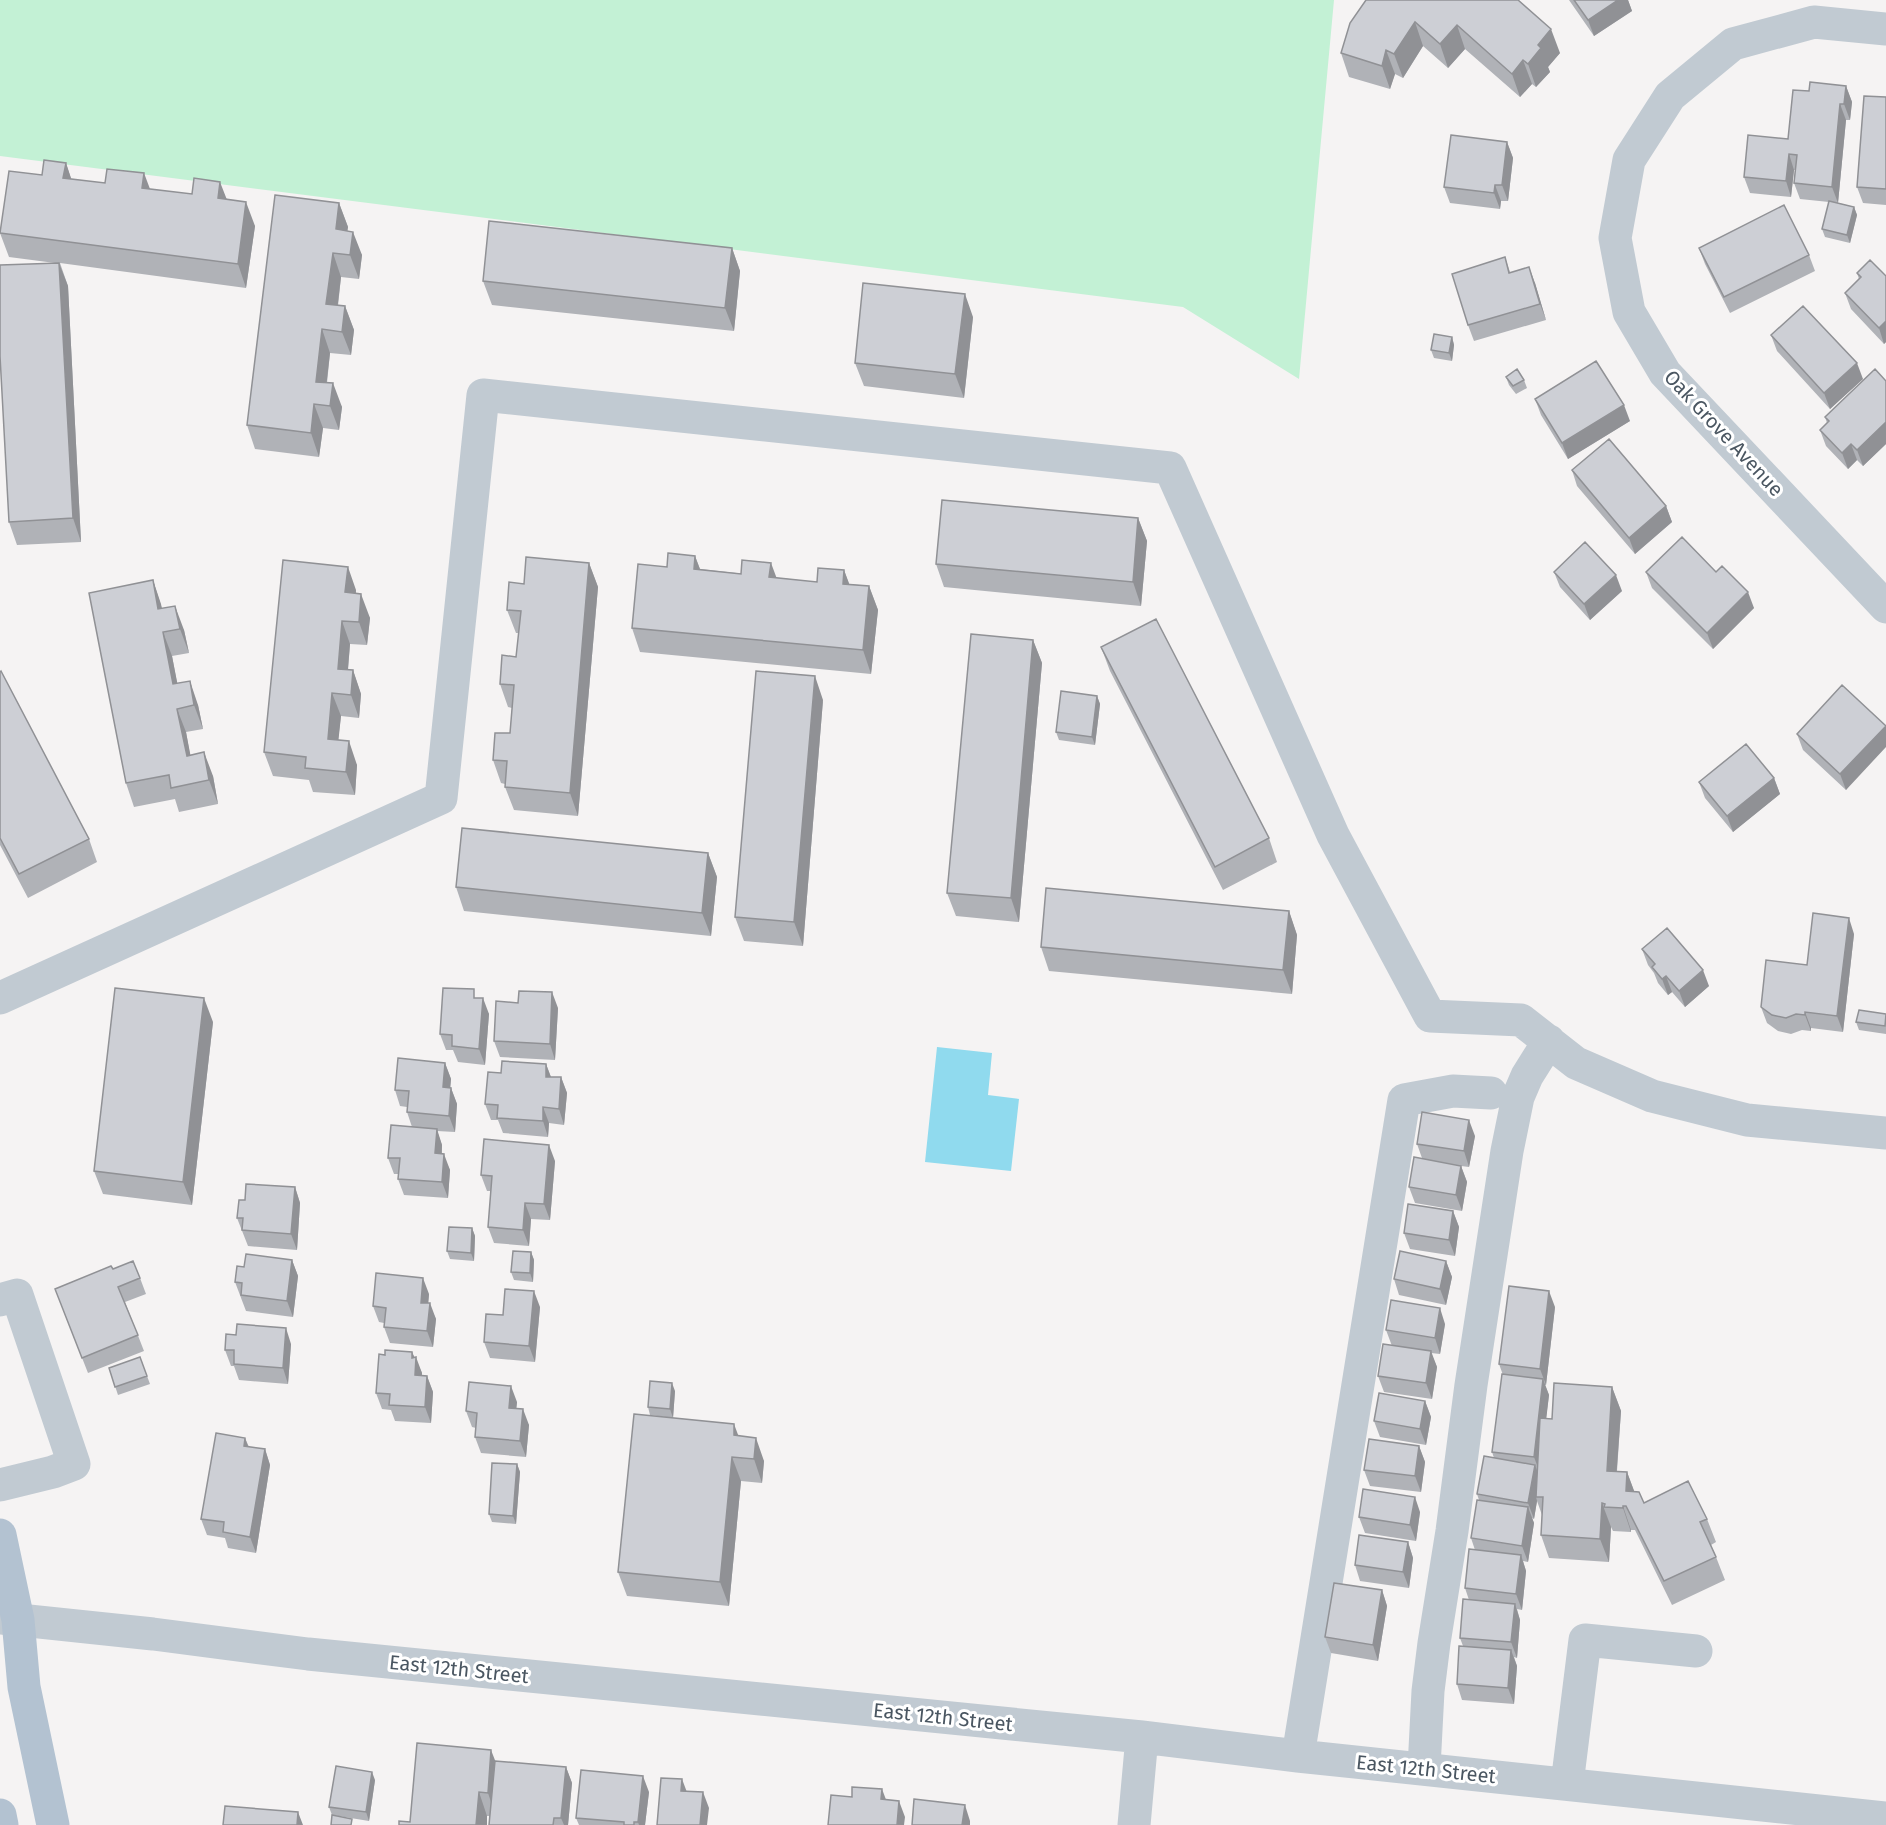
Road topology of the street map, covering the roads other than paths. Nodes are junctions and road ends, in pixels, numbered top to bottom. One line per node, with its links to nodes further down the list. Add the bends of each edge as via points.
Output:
1 (1886, 29): 2 (street, Oak Grove Avenue, via 1814,22 1733,44 1670,96 1629,159 1615,238 1629,312 1665,373)
2 (1886, 607)
3 (0, 998): 4 (street, via 441,798 483,395 1170,468 1332,835 1430,1016 1521,1020)
4 (1549, 1041): 6 (street, via 1576,1063 1653,1096 1747,1120); 14 (street, via 1518,1097 1507,1151 1432,1655)
5 (1491, 1093): 13 (street, via 1453,1091 1404,1100)
6 (1886, 1133)
7 (0, 1300): 8 (street, via 17,1295 74,1464)
8 (0, 1485)
9 (0, 1535): 10 (main road)
10 (9, 1619): 12 (street, East 12th Street, via 308,1654); 19 (main road)
11 (1696, 1650): 15 (street, via 1585,1640)
12 (1142, 1737): 13 (street, East 12th Street); 20 (street)
13 (1298, 1756): 14 (street, East 12th Street)
14 (1424, 1768): 15 (street, East 12th Street)
15 (1567, 1784): 17 (street, East 12th Street)
16 (0, 1815): 18 (main road)
17 (1886, 1818)
18 (2, 1825)
19 (53, 1825)
20 (1134, 1825)

